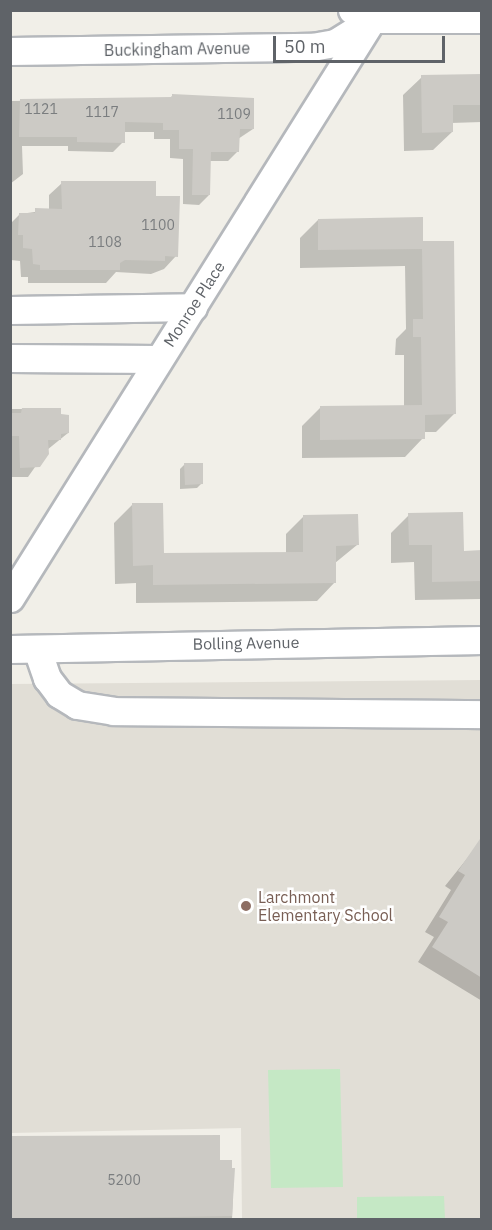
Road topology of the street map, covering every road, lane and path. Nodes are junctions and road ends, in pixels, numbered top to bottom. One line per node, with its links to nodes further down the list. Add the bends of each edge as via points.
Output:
1 (368, 13): 2 (street); 3 (street, Buckingham Avenue, via 335,43 312,47); 4 (street, Monroe Place)
2 (482, 19)
3 (10, 51)
4 (193, 308): 5 (street); 7 (street, Monroe Place)
5 (10, 310)
6 (10, 358): 7 (street)
7 (158, 359): 8 (street, Monroe Place)
8 (10, 597)
9 (482, 640): 10 (street, Bolling Avenue)
10 (24, 649): 11 (street, via 59,694 77,705 112,711)
11 (482, 714)

